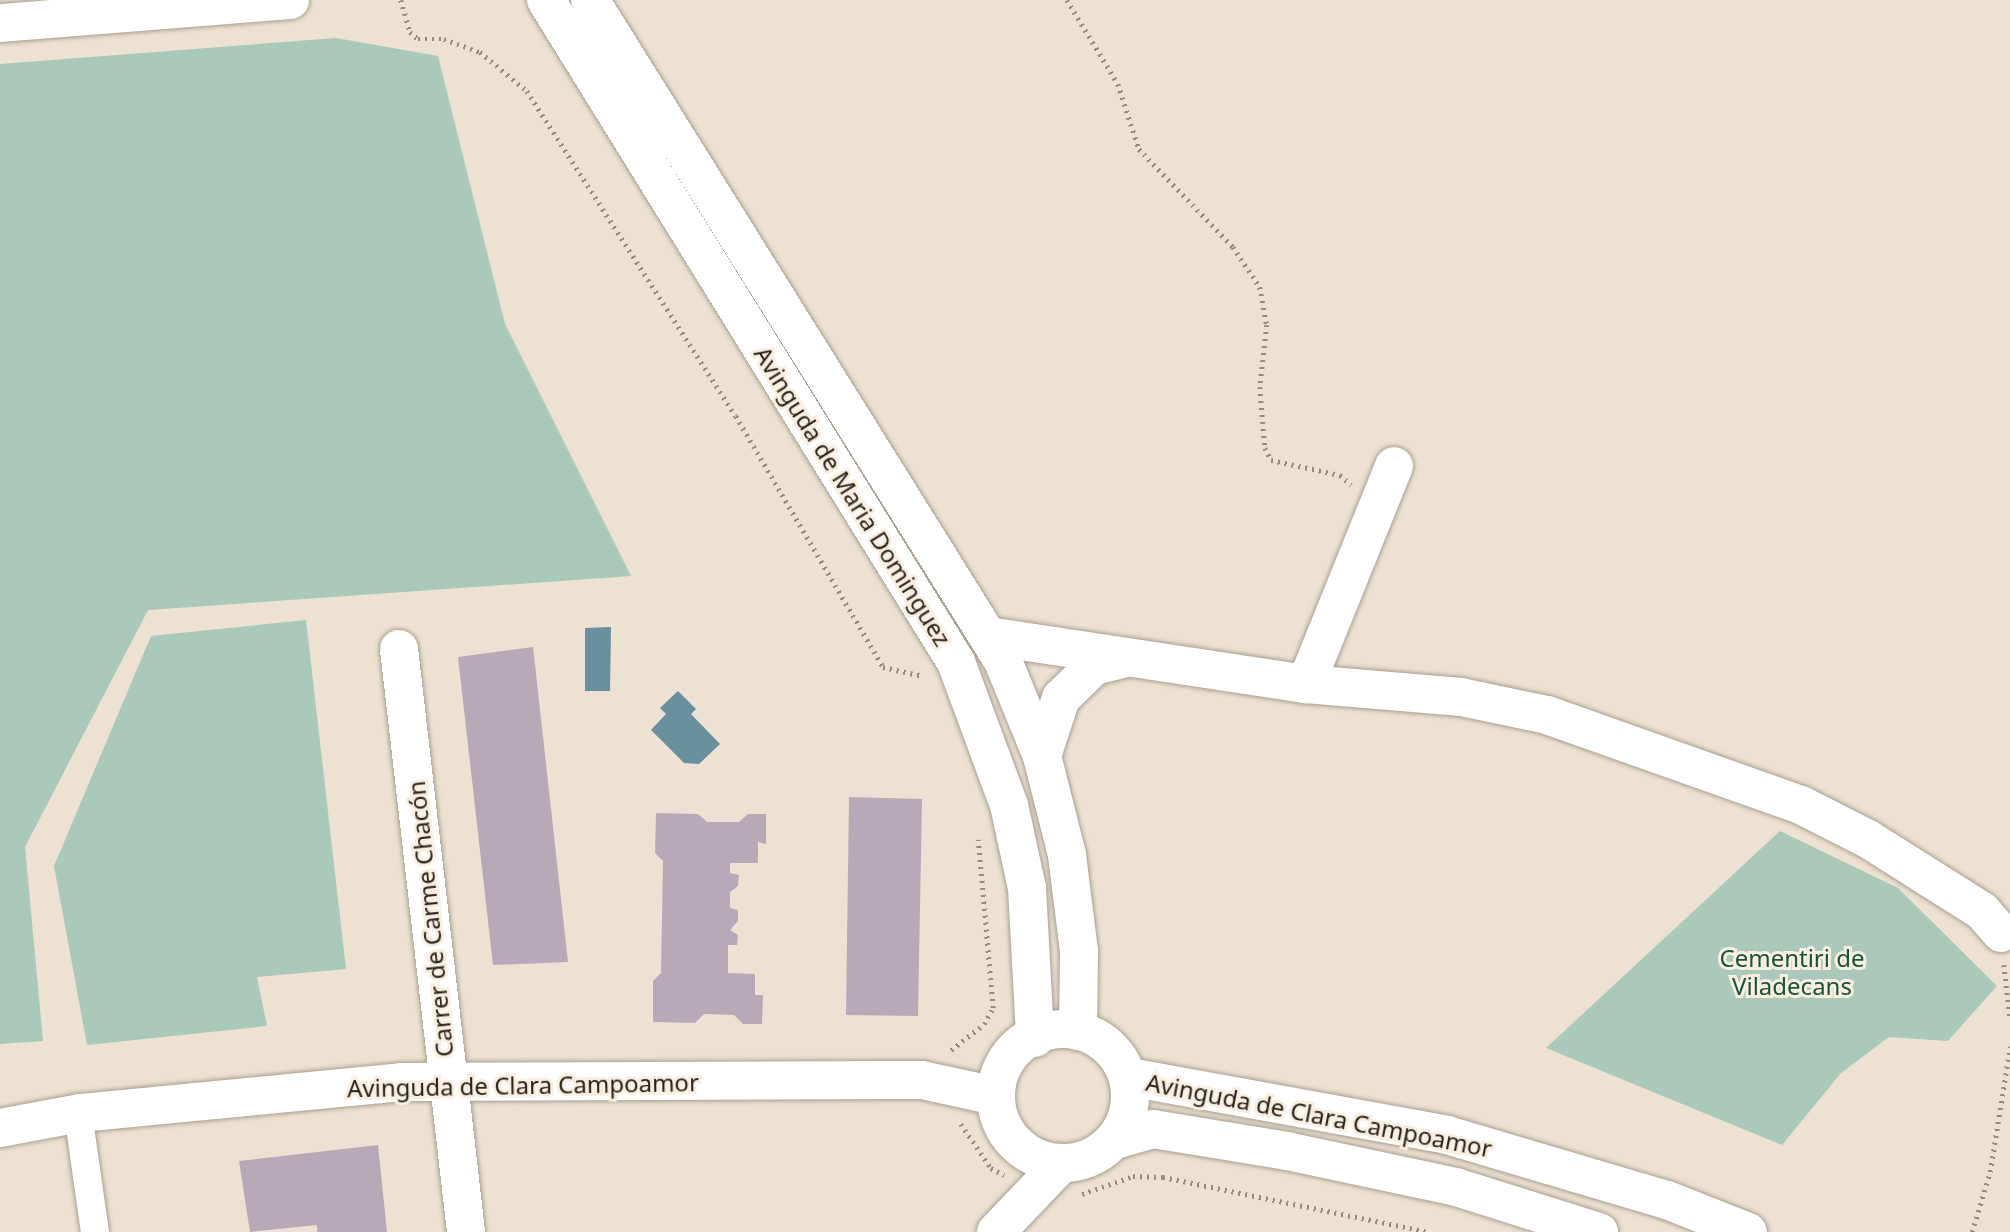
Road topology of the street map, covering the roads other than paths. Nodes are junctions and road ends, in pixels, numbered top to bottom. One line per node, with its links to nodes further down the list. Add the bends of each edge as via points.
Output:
1 (290, 0): 4 (street)
2 (546, 0): 13 (street, Avinguda de Maria Dominguez, via 956,662 1009,805 1027,888)
3 (590, 0): 6 (street, Avinguda de Maria Dominguez)
4 (0, 23)
5 (1394, 466): 9 (street)
6 (988, 636): 8 (street); 10 (street, Avinguda de Maria Dominguez)
7 (399, 649): 15 (street, Carrer de Carme Chacón)
8 (1129, 657): 9 (street); 10 (street, via 1094,666 1061,698)
9 (1306, 684): 11 (street, via 1461,697 1614,735 1801,805 1868,839 1982,911)
10 (1042, 756): 12 (street, Avinguda de Maria Dominguez, via 1073,890 1079,951)
11 (2001, 933)
12 (1077, 1031): 13 (street, via 1053,1031); 14 (street, via 1109,1046)
13 (1035, 1038): 16 (street, via 1007,1061)
14 (1129, 1076): 19 (street, via 1125,1121); 26 (street, Avinguda de Clara Campoamor, via 1447,1135 1667,1200)
15 (448, 1082): 16 (street, Avinguda de Clara Campoamor, via 922,1080); 17 (street, Avinguda de Clara Campoamor, via 80,1113); 23 (street, Carrer de Carme Chacón)
16 (996, 1096): 20 (street, via 999,1116 1022,1150)
17 (0, 1128)
18 (81, 1134): 22 (street)
19 (1115, 1140): 20 (street, via 1082,1160); 21 (street, Avinguda de Clara Campoamor, via 1153,1129 1287,1151)
20 (1062, 1163): 24 (street)
21 (1516, 1218): 25 (street, Avinguda de Clara Campoamor)
22 (95, 1232)
23 (466, 1232)
24 (996, 1232)
25 (1600, 1232)
26 (1748, 1232)

